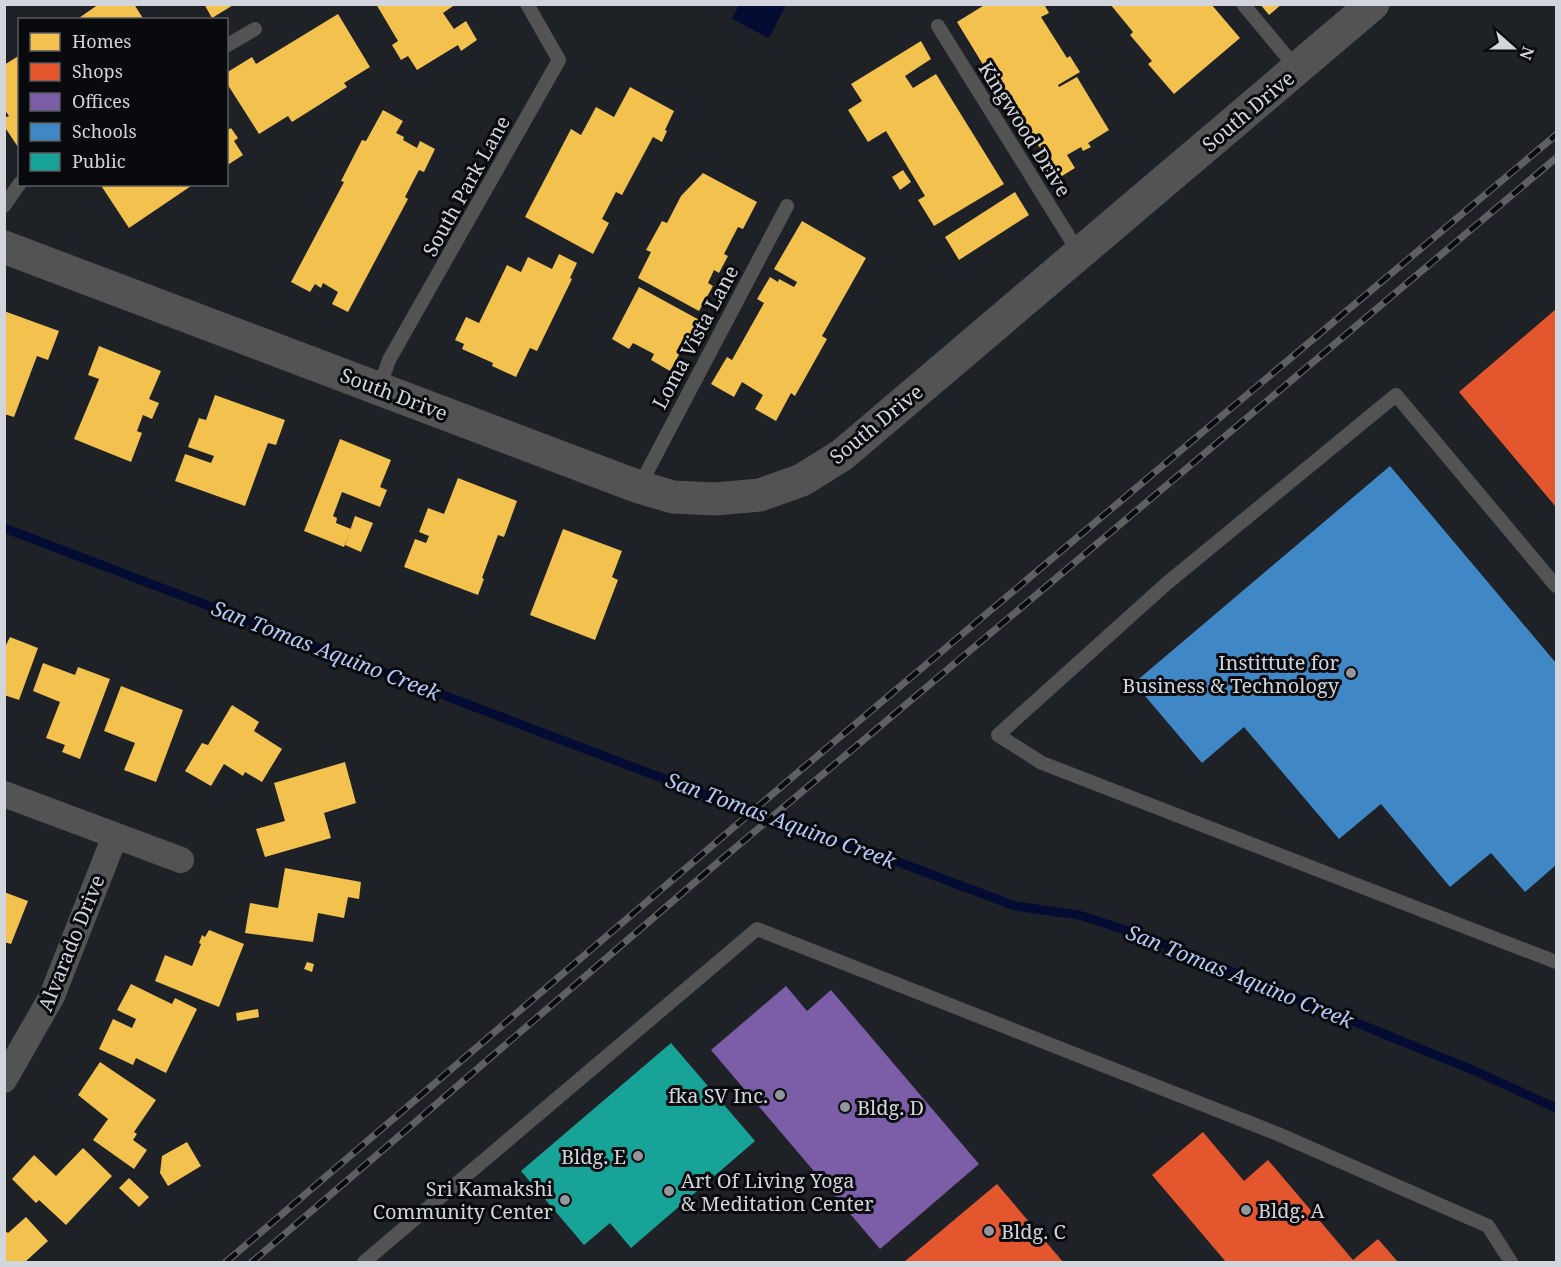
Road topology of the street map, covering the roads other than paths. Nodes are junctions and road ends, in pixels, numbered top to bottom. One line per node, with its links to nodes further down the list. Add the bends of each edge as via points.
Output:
1 (527, 4): 13 (lane, South Park Lane, via 559,60 389,360)
2 (1243, 4): 7 (lane)
3 (1373, 4): 7 (street, South Drive)
4 (938, 26): 12 (lane, Kingwood Drive)
5 (255, 29): 6 (lane)
6 (228, 45)
7 (1297, 69): 12 (street, South Drive)
8 (18, 186): 9 (lane)
9 (4, 206)
10 (787, 206): 14 (lane, Loma Vista Lane)
11 (4, 247): 13 (street, South Drive)
12 (1079, 254): 14 (street, South Drive, via 842,455 802,480 760,495 715,499 673,497)
13 (379, 389): 14 (street, South Drive)
14 (639, 487)
15 (1557, 586): 19 (lane, via 1396,395 1166,584 998,735 1042,763)
16 (4, 794): 17 (street)
17 (115, 836): 18 (street); 20 (street, Alvarado Drive, via 52,996)
18 (181, 860)
19 (1557, 962)
20 (4, 1080)
21 (364, 1263): 22 (lane, via 757,929 1278,1134 1488,1226)
22 (1511, 1263)

